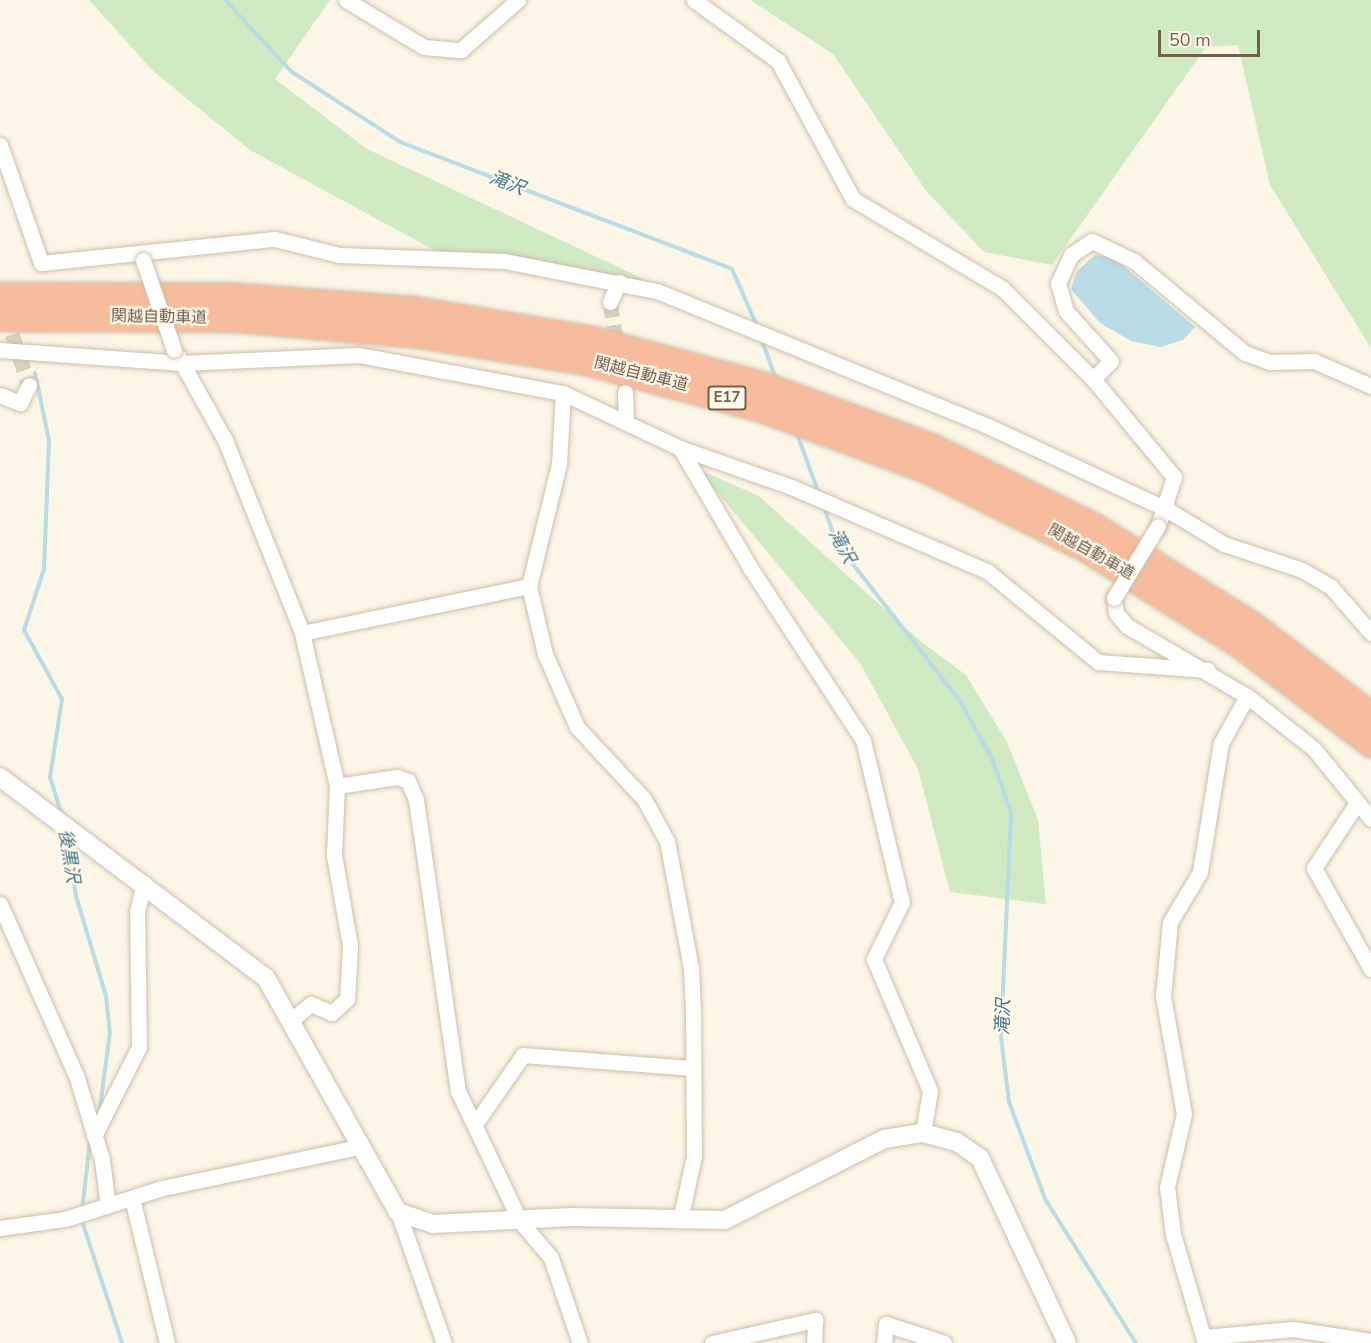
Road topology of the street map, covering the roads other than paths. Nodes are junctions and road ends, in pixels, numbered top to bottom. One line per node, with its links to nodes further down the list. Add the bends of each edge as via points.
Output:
1 (346, 0): 2 (street, via 424,47 461,50)
2 (518, 0)
3 (694, 0): 12 (street, via 778,61 853,199 1002,288)
4 (0, 145): 5 (street, via 41,263)
5 (142, 254): 6 (street, via 275,239 339,255 505,261); 11 (street, bridge)
6 (619, 282): 8 (street); 20 (street, via 739,321 1030,444)
7 (0, 296): 26 (highway, 関越自動車道 / E17, via 235,297 413,310 593,340 764,386 933,447 1094,527 1251,624)
8 (610, 302)
9 (0, 317): 27 (highway, 関越自動車道 / E17, via 238,318 420,334 587,361 762,408 925,468 1085,547 1240,644)
10 (0, 350): 11 (street)
11 (178, 356): 16 (street, via 359,355); 22 (street, via 225,440)
12 (1093, 379): 14 (street, via 1111,361 1066,311 1058,282 1071,255 1092,241 1134,261 1245,353 1270,362 1314,361); 20 (street, via 1174,477)
13 (29, 385): 17 (street, via 20,403)
14 (1371, 386)
15 (625, 392): 18 (street)
16 (563, 393): 18 (street); 21 (street, via 560,465)
17 (0, 394)
18 (627, 418): 19 (street)
19 (680, 448): 24 (street, via 794,488 987,571 1098,662); 38 (street, via 750,569 863,740 902,902 874,958 930,1091)
20 (1168, 510): 23 (street, via 1224,544 1302,570 1331,587); 24 (street, bridge, via 1114,598 1116,613 1127,626)
21 (529, 586): 22 (street); 36 (street, via 545,654 577,727 644,799 667,841 691,968)
22 (302, 633): 29 (street)
23 (1371, 633)
24 (1208, 670): 25 (street)
25 (1246, 696): 30 (street, via 1314,749); 47 (street, via 1221,743 1200,872 1170,922 1163,996 1184,1114 1167,1188 1173,1234)
26 (1371, 716)
27 (1371, 743)
28 (0, 777): 32 (street)
29 (337, 786): 35 (street, via 334,855 350,946 347,999 332,1013 311,1004); 37 (street, via 398,777 408,781 416,800 450,1056 458,1091)
30 (1356, 803): 31 (street); 34 (street, via 1314,868)
31 (1371, 819)
32 (144, 883): 35 (street, via 266,978); 39 (street, via 137,911 139,1047)
33 (0, 904): 39 (street, via 77,1078)
34 (1371, 969)
35 (291, 1020): 40 (street)
36 (693, 1068): 37 (street, via 523,1055); 44 (street, via 694,1156)
37 (475, 1124): 45 (street)
38 (923, 1133): 44 (street, via 884,1139 739,1215); 56 (street, via 957,1142 980,1158)
39 (94, 1136): 42 (street)
40 (359, 1147): 41 (street); 43 (street)
41 (132, 1198): 42 (street); 49 (street)
42 (108, 1206): 46 (street, via 30,1227)
43 (398, 1212): 45 (street, via 433,1224); 50 (street)
44 (680, 1220): 45 (street)
45 (520, 1221): 51 (street, via 551,1258)
46 (0, 1228)
47 (1205, 1340): 48 (street, via 1293,1329)
48 (1371, 1341)
49 (167, 1343)
50 (444, 1343)
51 (580, 1343)
52 (712, 1343): 53 (street, via 815,1320)
53 (814, 1343)
54 (884, 1343): 55 (street, via 886,1324)
55 (944, 1343)
56 (1067, 1343)

